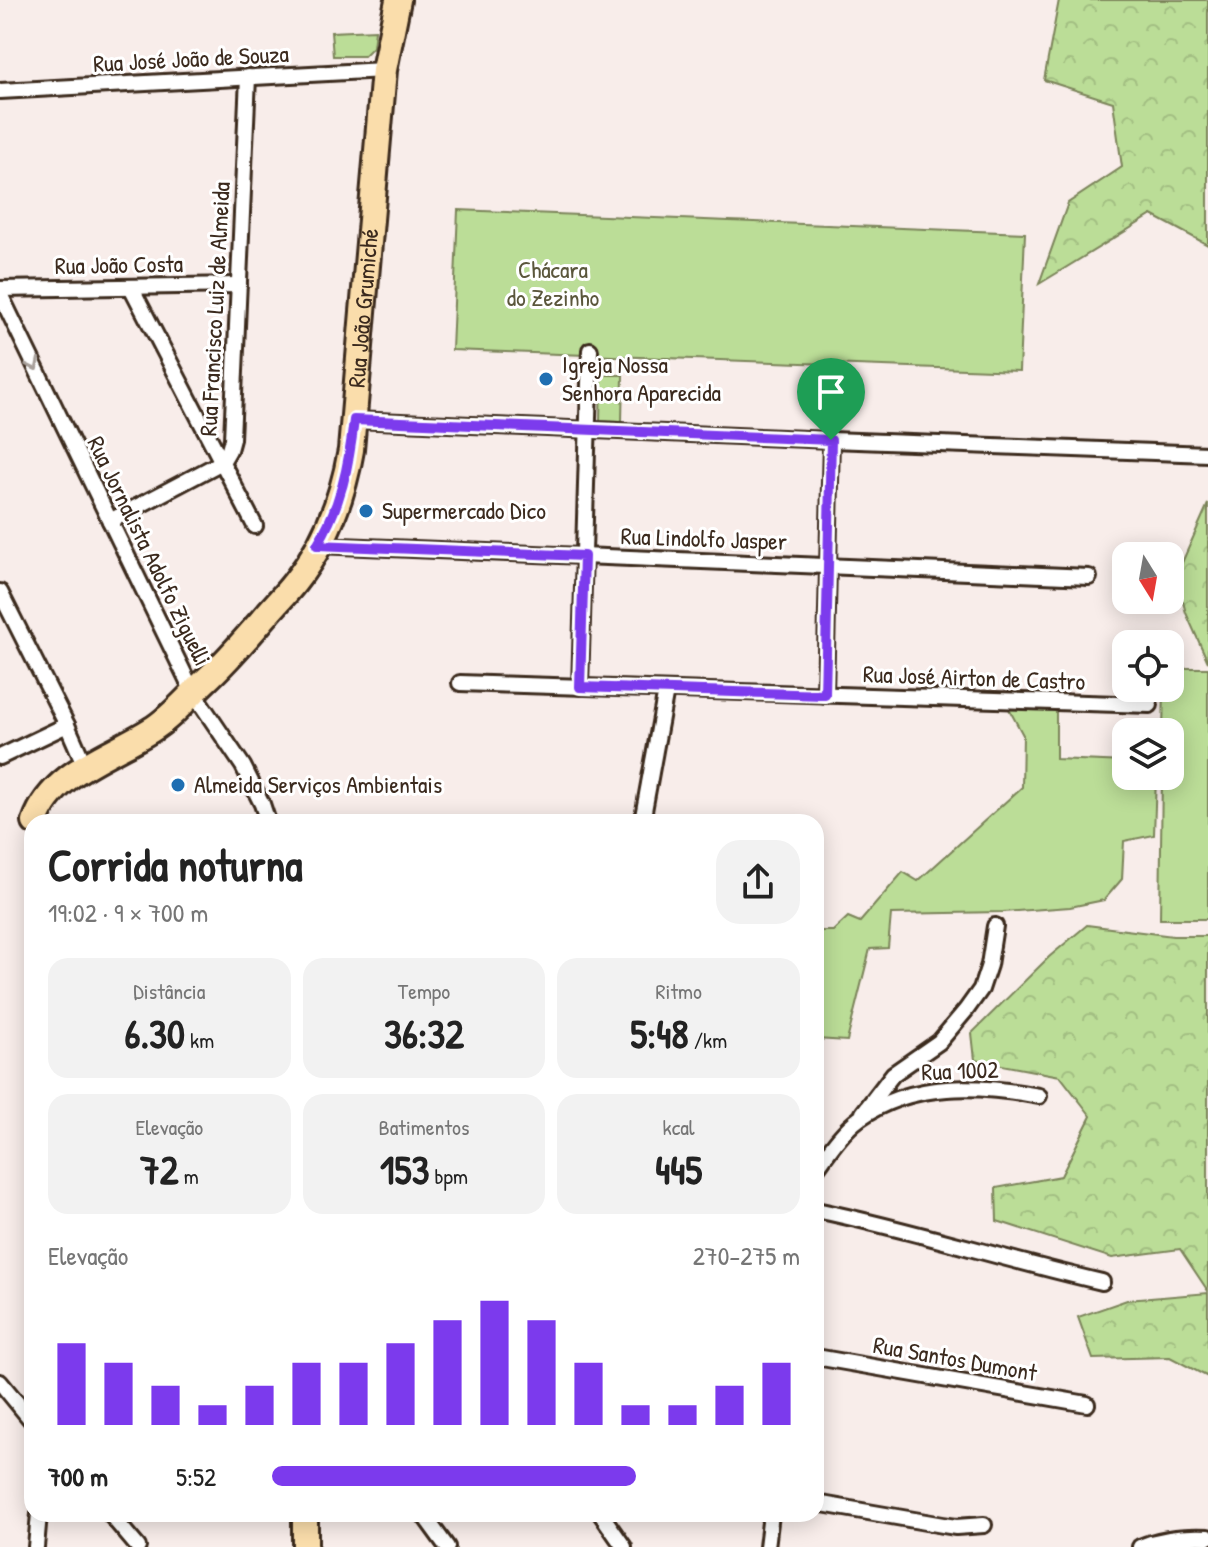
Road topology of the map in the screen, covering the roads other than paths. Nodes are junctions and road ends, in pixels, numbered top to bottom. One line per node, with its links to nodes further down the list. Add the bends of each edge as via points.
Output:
1 (398, 0): 2 (main road, Rua João Grumiché)
2 (384, 70): 3 (street, Rua José João de Souza); 9 (main road, Rua João Grumiché)
3 (248, 77): 4 (street, Rua José João de Souza); 5 (street, Rua Francisco Luiz de Almeida)
4 (0, 91)
5 (239, 285): 6 (street, Rua João Costa); 13 (street, Rua Francisco Luiz de Almeida, via 232,439)
6 (131, 287): 7 (street, Rua João Costa); 13 (street)
7 (0, 292): 14 (street, Rua Jornalista Adolfo Ziguelli, one-way to 14)
8 (590, 350): 10 (street)
9 (354, 420): 10 (street); 16 (main road, Rua João Grumiché, via 342,493)
10 (587, 430): 11 (street); 17 (street)
11 (831, 440): 12 (street); 18 (street)
12 (1208, 454)
13 (222, 462): 14 (street, Rua Francisco Luiz de Almeida); 15 (street)
14 (110, 521): 24 (street, Rua Jornalista Adolfo Ziguelli)
15 (255, 526)
16 (317, 545): 17 (street, Rua Lindolfo Jasper); 24 (main road, Rua João Grumiché, via 295,582)
17 (584, 556): 18 (street, Rua Lindolfo Jasper); 22 (street)
18 (828, 566): 19 (street, Rua Lindolfo Jasper); 25 (street)
19 (1089, 577)
20 (0, 592): 27 (street)
21 (460, 683): 22 (street, Rua José Airton de Castro)
22 (580, 687): 23 (street, Rua José Airton de Castro)
23 (666, 690): 25 (street, Rua José Airton de Castro); 32 (street)
24 (193, 692): 29 (main road, Rua João Grumiché, via 151,730); 31 (street, Rua Jornalista Adolfo Ziguelli, via 243,766)
25 (825, 695): 26 (street, Rua José Airton de Castro)
26 (1150, 705)
27 (67, 725): 28 (street); 29 (street)
28 (0, 757)
29 (85, 766): 30 (main road, Rua João Grumiché, via 46,799)
30 (38, 814)
31 (265, 814)
32 (643, 814)
33 (995, 926): 35 (street, via 981,989 939,1042 893,1074)
34 (1039, 1096): 35 (street, Rua 1002, via 997,1090 926,1091 887,1102)
35 (861, 1117): 36 (street, Rua 1002)
36 (824, 1158)
37 (824, 1212): 38 (street)
38 (1102, 1282)
39 (824, 1358): 41 (street, Rua Santos Dumont)
40 (0, 1382): 42 (street)
41 (1087, 1404)
42 (24, 1411)
43 (824, 1504): 50 (street, via 956,1527)
44 (38, 1522): 52 (street)
45 (117, 1522): 53 (street)
46 (305, 1522): 54 (main road)
47 (429, 1522): 55 (street)
48 (607, 1522): 56 (street)
49 (770, 1522): 57 (street)
50 (984, 1525)
51 (1208, 1537): 58 (street)
52 (36, 1547)
53 (138, 1547)
54 (305, 1547)
55 (447, 1547)
56 (624, 1547)
57 (767, 1547)
58 (1140, 1547)

